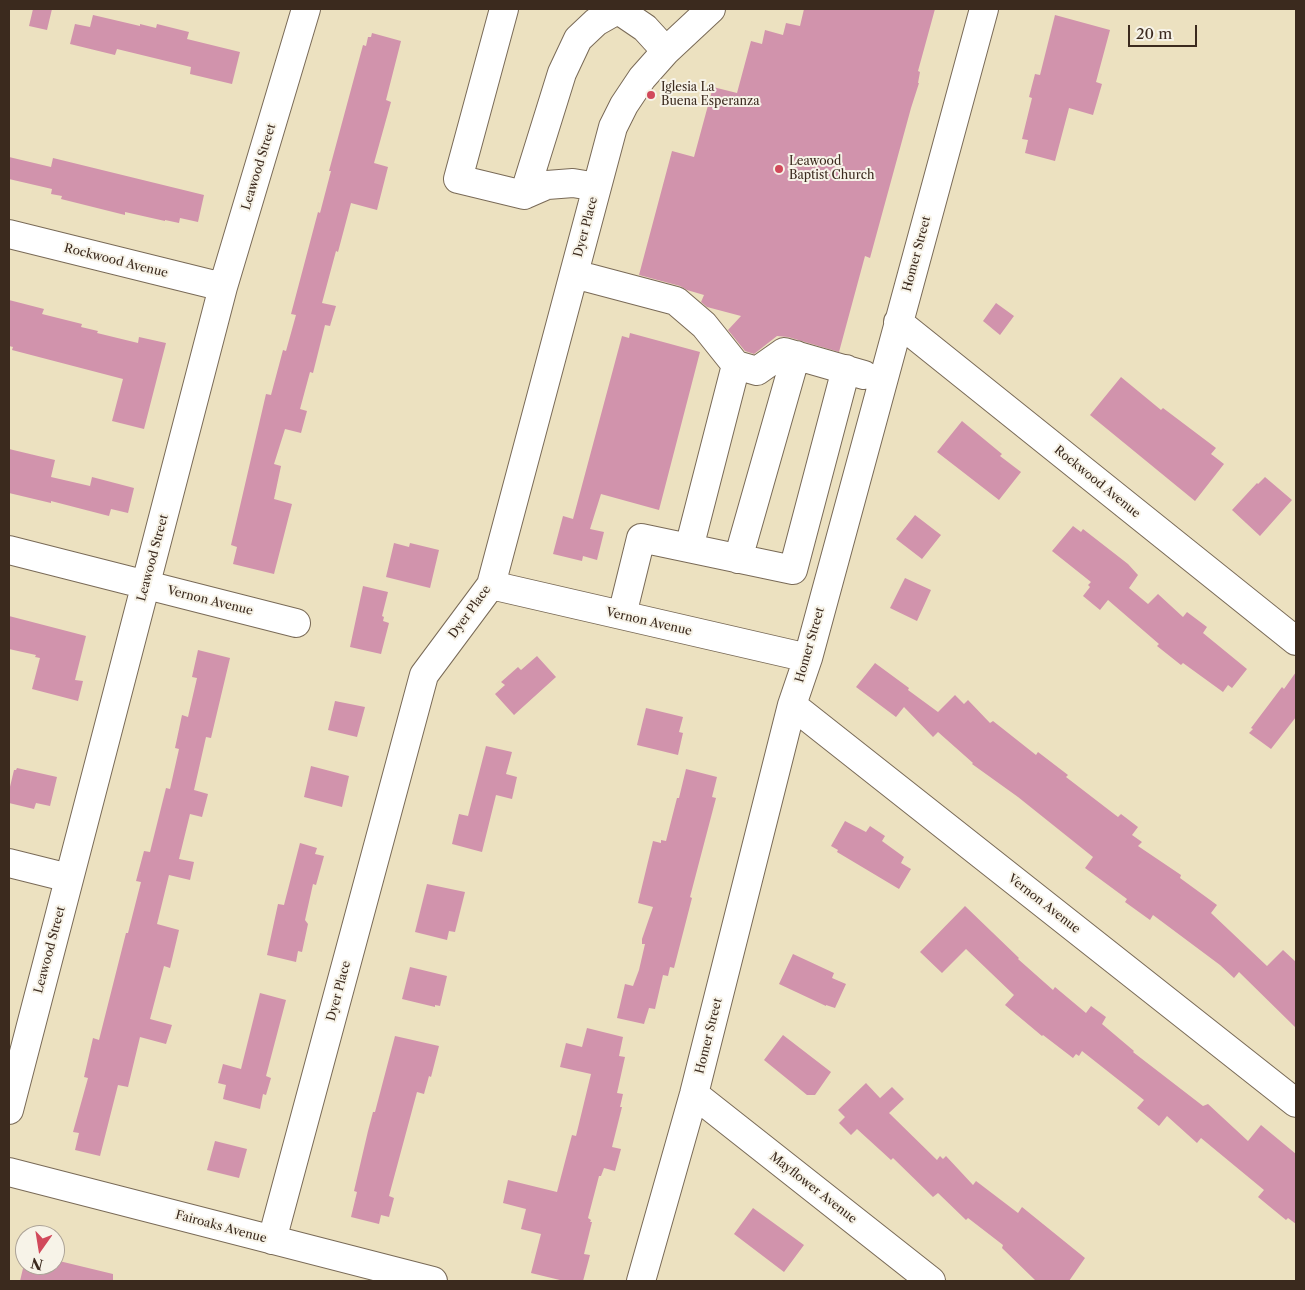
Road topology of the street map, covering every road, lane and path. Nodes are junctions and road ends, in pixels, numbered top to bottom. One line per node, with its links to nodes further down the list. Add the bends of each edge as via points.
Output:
1 (306, 9): 11 (street, Leawood Street)
2 (504, 9): 8 (street, via 458,179)
3 (618, 9): 6 (street, via 645,28); 8 (street, via 596,22 578,39 562,73)
4 (711, 9): 6 (street, Dyer Place)
5 (984, 9): 12 (street, Homer Street)
6 (666, 51): 7 (street, Dyer Place, via 624,105 614,127)
7 (597, 187): 8 (street, via 573,183 547,185); 10 (street, Dyer Place)
8 (524, 195)
9 (9, 234): 11 (street, Rockwood Avenue)
10 (574, 274): 14 (street, via 676,301 704,325); 21 (street, Dyer Place)
11 (223, 287): 20 (street, Leawood Street)
12 (898, 322): 16 (street, Homer Street); 24 (street, Rockwood Avenue)
13 (796, 355): 14 (street, via 784,352 757,371); 15 (street); 19 (street)
14 (736, 365): 17 (street)
15 (846, 369): 16 (street); 19 (street, via 793,570)
16 (882, 380): 25 (street, Homer Street)
17 (689, 548): 19 (street); 22 (street, via 641,538)
18 (9, 550): 20 (street, Vernon Avenue)
19 (738, 558)
20 (146, 585): 23 (street, Vernon Avenue); 28 (street, Leawood Street)
21 (491, 585): 22 (street, Vernon Avenue); 33 (street, Dyer Place, via 424,675)
22 (622, 615): 25 (street, Vernon Avenue)
23 (296, 623)
24 (1296, 641)
25 (808, 658): 26 (street, Homer Street)
26 (792, 705): 29 (street, Homer Street); 30 (street, Vernon Avenue)
27 (9, 863): 28 (street)
28 (69, 878): 31 (street, Leawood Street)
29 (694, 1094): 35 (street, Homer Street); 36 (street, Mayflower Avenue)
30 (1296, 1103)
31 (9, 1110)
32 (9, 1172): 33 (street, Fairoaks Avenue)
33 (272, 1240): 34 (street, Fairoaks Avenue)
34 (433, 1281)
35 (641, 1281)
36 (931, 1281)

